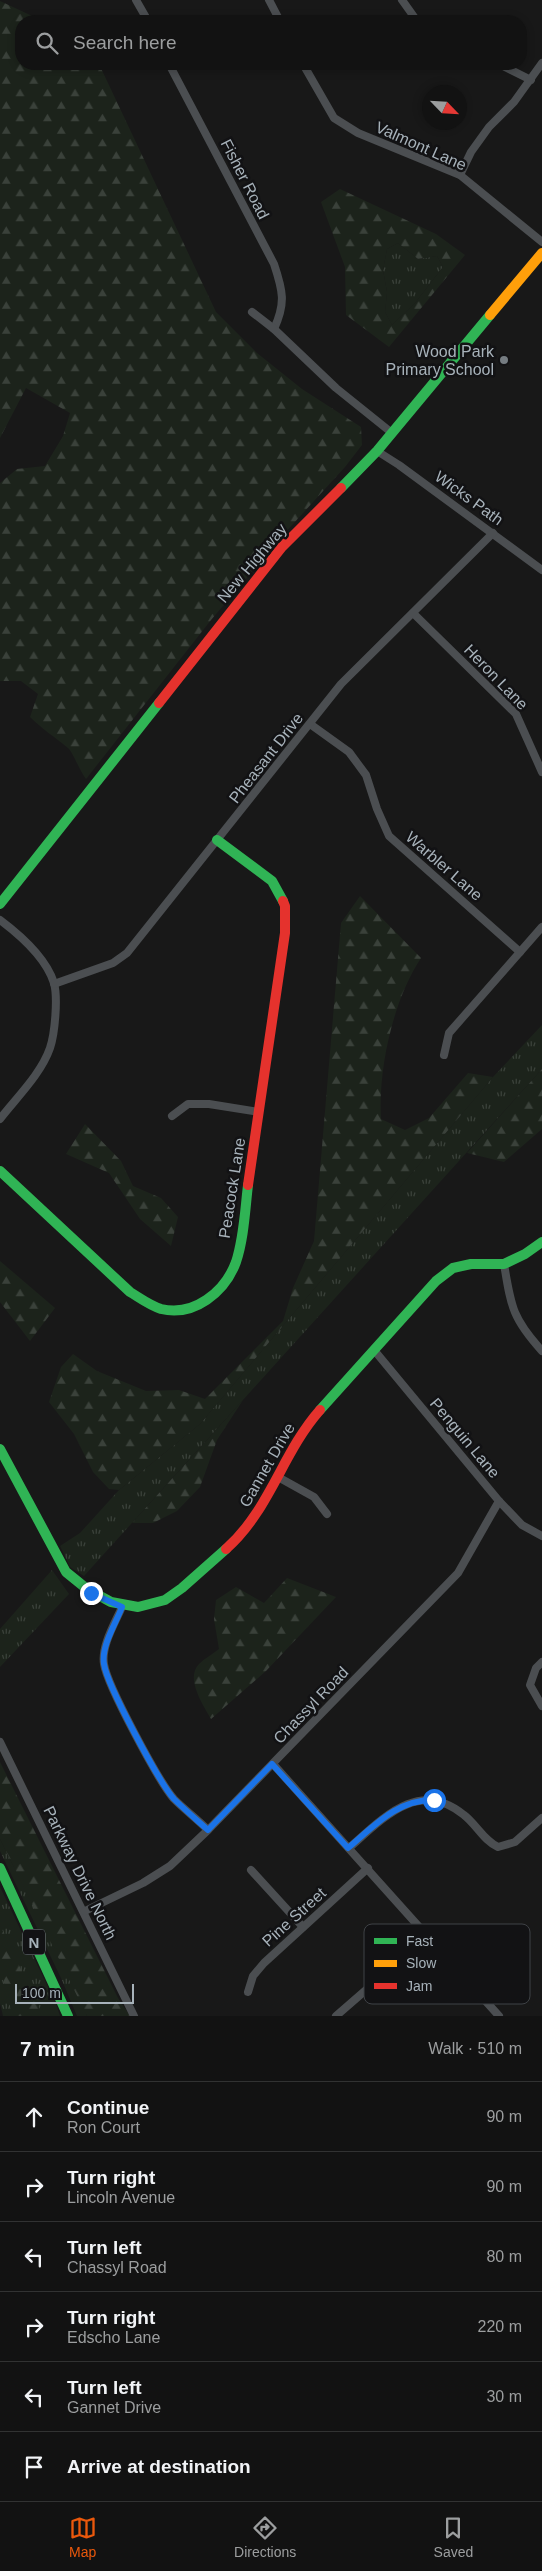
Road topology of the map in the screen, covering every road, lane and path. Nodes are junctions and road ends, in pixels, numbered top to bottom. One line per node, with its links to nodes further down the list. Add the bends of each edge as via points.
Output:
1 (136, 0): 4 (street)
2 (269, 0): 5 (street)
3 (402, 0): 6 (street)
4 (145, 15)
5 (277, 15)
6 (413, 15)
7 (542, 63): 11 (street)
8 (172, 70): 16 (street, Fisher Road, via 274,264 283,289 282,312)
9 (306, 70): 12 (street, Valmont Lane, via 334,118 358,133)
10 (511, 70): 11 (street)
11 (531, 80): 12 (street, via 489,127)
12 (460, 175): 13 (street, Valmont Lane)
13 (542, 242)
14 (542, 253): 17 (main road, New Highway)
15 (252, 312): 16 (street)
16 (274, 329): 17 (street, via 336,388)
17 (392, 433): 18 (main road, New Highway)
18 (377, 451): 19 (street, Wicks Path); 25 (main road, New Highway, via 282,547)
19 (493, 533): 20 (street, Wicks Path); 21 (street, Pheasant Drive)
20 (542, 570)
21 (413, 613): 22 (street, Pheasant Drive, via 341,684); 23 (street, Heron Lane, via 516,714)
22 (310, 724): 24 (street, Pheasant Drive); 28 (street, Warbler Lane, via 349,752 366,775 390,836)
23 (542, 772)
24 (217, 840): 29 (street, Pheasant Drive, via 127,953 113,963); 31 (main road, Peacock Lane, via 272,881 285,906 285,933)
25 (0, 904)
26 (0, 920): 29 (street, via 29,946)
27 (542, 927): 28 (street)
28 (520, 952): 30 (street, via 449,1033)
29 (54, 984): 33 (street, via 55,1017 50,1048 37,1071)
30 (444, 1054)
31 (259, 1112): 32 (street, via 188,1104); 34 (main road, Peacock Lane, via 235,1264 227,1280 209,1300 189,1309 169,1310 148,1304 130,1292)
32 (172, 1116)
33 (0, 1119)
34 (0, 1171)
35 (542, 1242): 36 (main road, Gannet Drive)
36 (504, 1264): 37 (main road, Gannet Drive, via 470,1264 453,1268 436,1281); 38 (street, via 511,1308 525,1333)
37 (374, 1350): 40 (main road, Gannet Drive, via 309,1423 293,1445); 41 (street, Penguin Lane)
38 (542, 1351)
39 (0, 1449): 44 (main road, Gannet Drive, via 66,1572 91,1593)
40 (278, 1477): 42 (street, via 314,1497); 44 (main road, Gannet Drive, via 254,1520 179,1590 163,1601)
41 (499, 1501): 43 (street, Penguin Lane, via 522,1524); 48 (street, Chassyl Road, via 458,1574)
42 (327, 1514)
43 (542, 1536)
44 (122, 1607): 50 (street, via 106,1646 104,1664 113,1689 160,1779 174,1798)
45 (542, 1662): 46 (street, via 536,1668 530,1685)
46 (542, 1706)
47 (0, 1742): 55 (street, Parkway Drive North)
48 (272, 1764): 50 (street, Chassyl Road); 51 (street)
49 (542, 1818): 51 (street, via 514,1842 498,1847 446,1803 422,1800 401,1806 385,1816)
50 (208, 1830): 55 (street, Chassyl Road, via 170,1866)
51 (348, 1848): 53 (street)
52 (0, 1868): 61 (main road, N)
53 (368, 1868): 56 (street); 57 (street, Pine Street)
54 (251, 1870): 57 (street)
55 (85, 1911): 62 (street, Parkway Drive North)
56 (417, 1924)
57 (303, 1927): 58 (street, Pine Street, via 264,1963)
58 (248, 1992)
59 (364, 1992): 63 (street)
60 (488, 2004): 64 (street)
61 (68, 2016)
62 (134, 2016)
63 (336, 2016)
64 (499, 2016)

